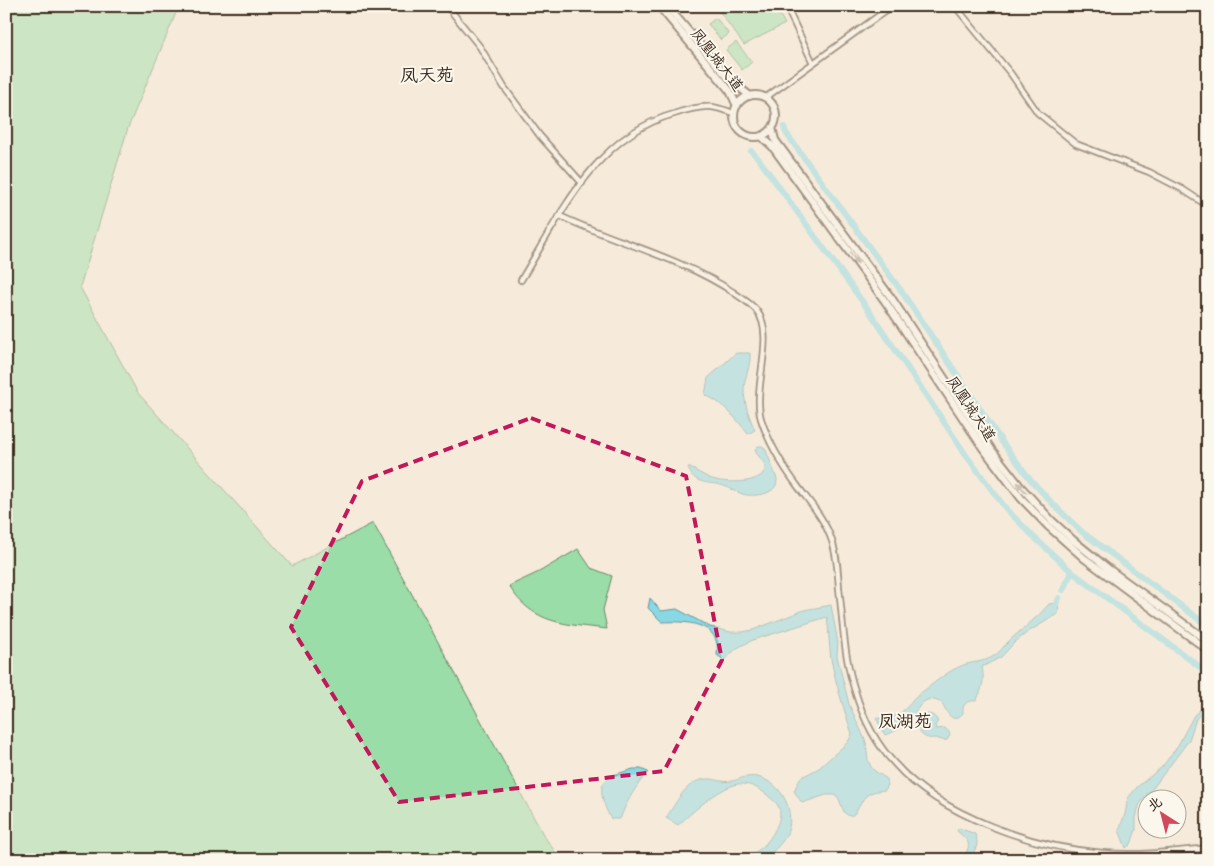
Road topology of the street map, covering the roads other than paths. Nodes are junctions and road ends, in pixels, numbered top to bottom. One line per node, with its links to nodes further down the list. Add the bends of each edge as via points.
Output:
1 (447, 6): 14 (street, via 480,47 540,136)
2 (659, 6): 10 (main road, 凤凰城大道, via 730,91)
3 (667, 6): 8 (main road, 凤凰城大道, via 730,80)
4 (786, 6): 7 (street)
5 (892, 6): 7 (street)
6 (955, 6): 15 (street, via 1011,74 1038,113 1076,144 1148,172)
7 (813, 63): 9 (street)
8 (750, 96): 9 (main road); 10 (main road)
9 (765, 98): 12 (main road, via 774,108)
10 (737, 106): 11 (main road)
11 (734, 113): 13 (main road, via 736,127 741,132 747,136); 14 (street, via 711,107 683,111 656,120 614,146)
12 (772, 128): 13 (main road); 18 (main road, 凤凰城大道, one-way to 12, via 1074,542 1020,486 877,277 775,140)
13 (761, 136): 19 (main road, 凤凰城大道, one-way to 19, via 772,146 859,264 983,448 1021,498 1084,558)
14 (582, 183): 16 (street)
15 (1208, 206)
16 (560, 216): 17 (street); 20 (street, via 706,276 752,305 760,315 764,337 758,391 762,422 778,456 816,508 828,532 836,557 852,684 872,733 902,772 920,788 963,813 1011,834 1042,843 1122,854)
17 (521, 280)
18 (1208, 641)
19 (1208, 650)
20 (1208, 848)

